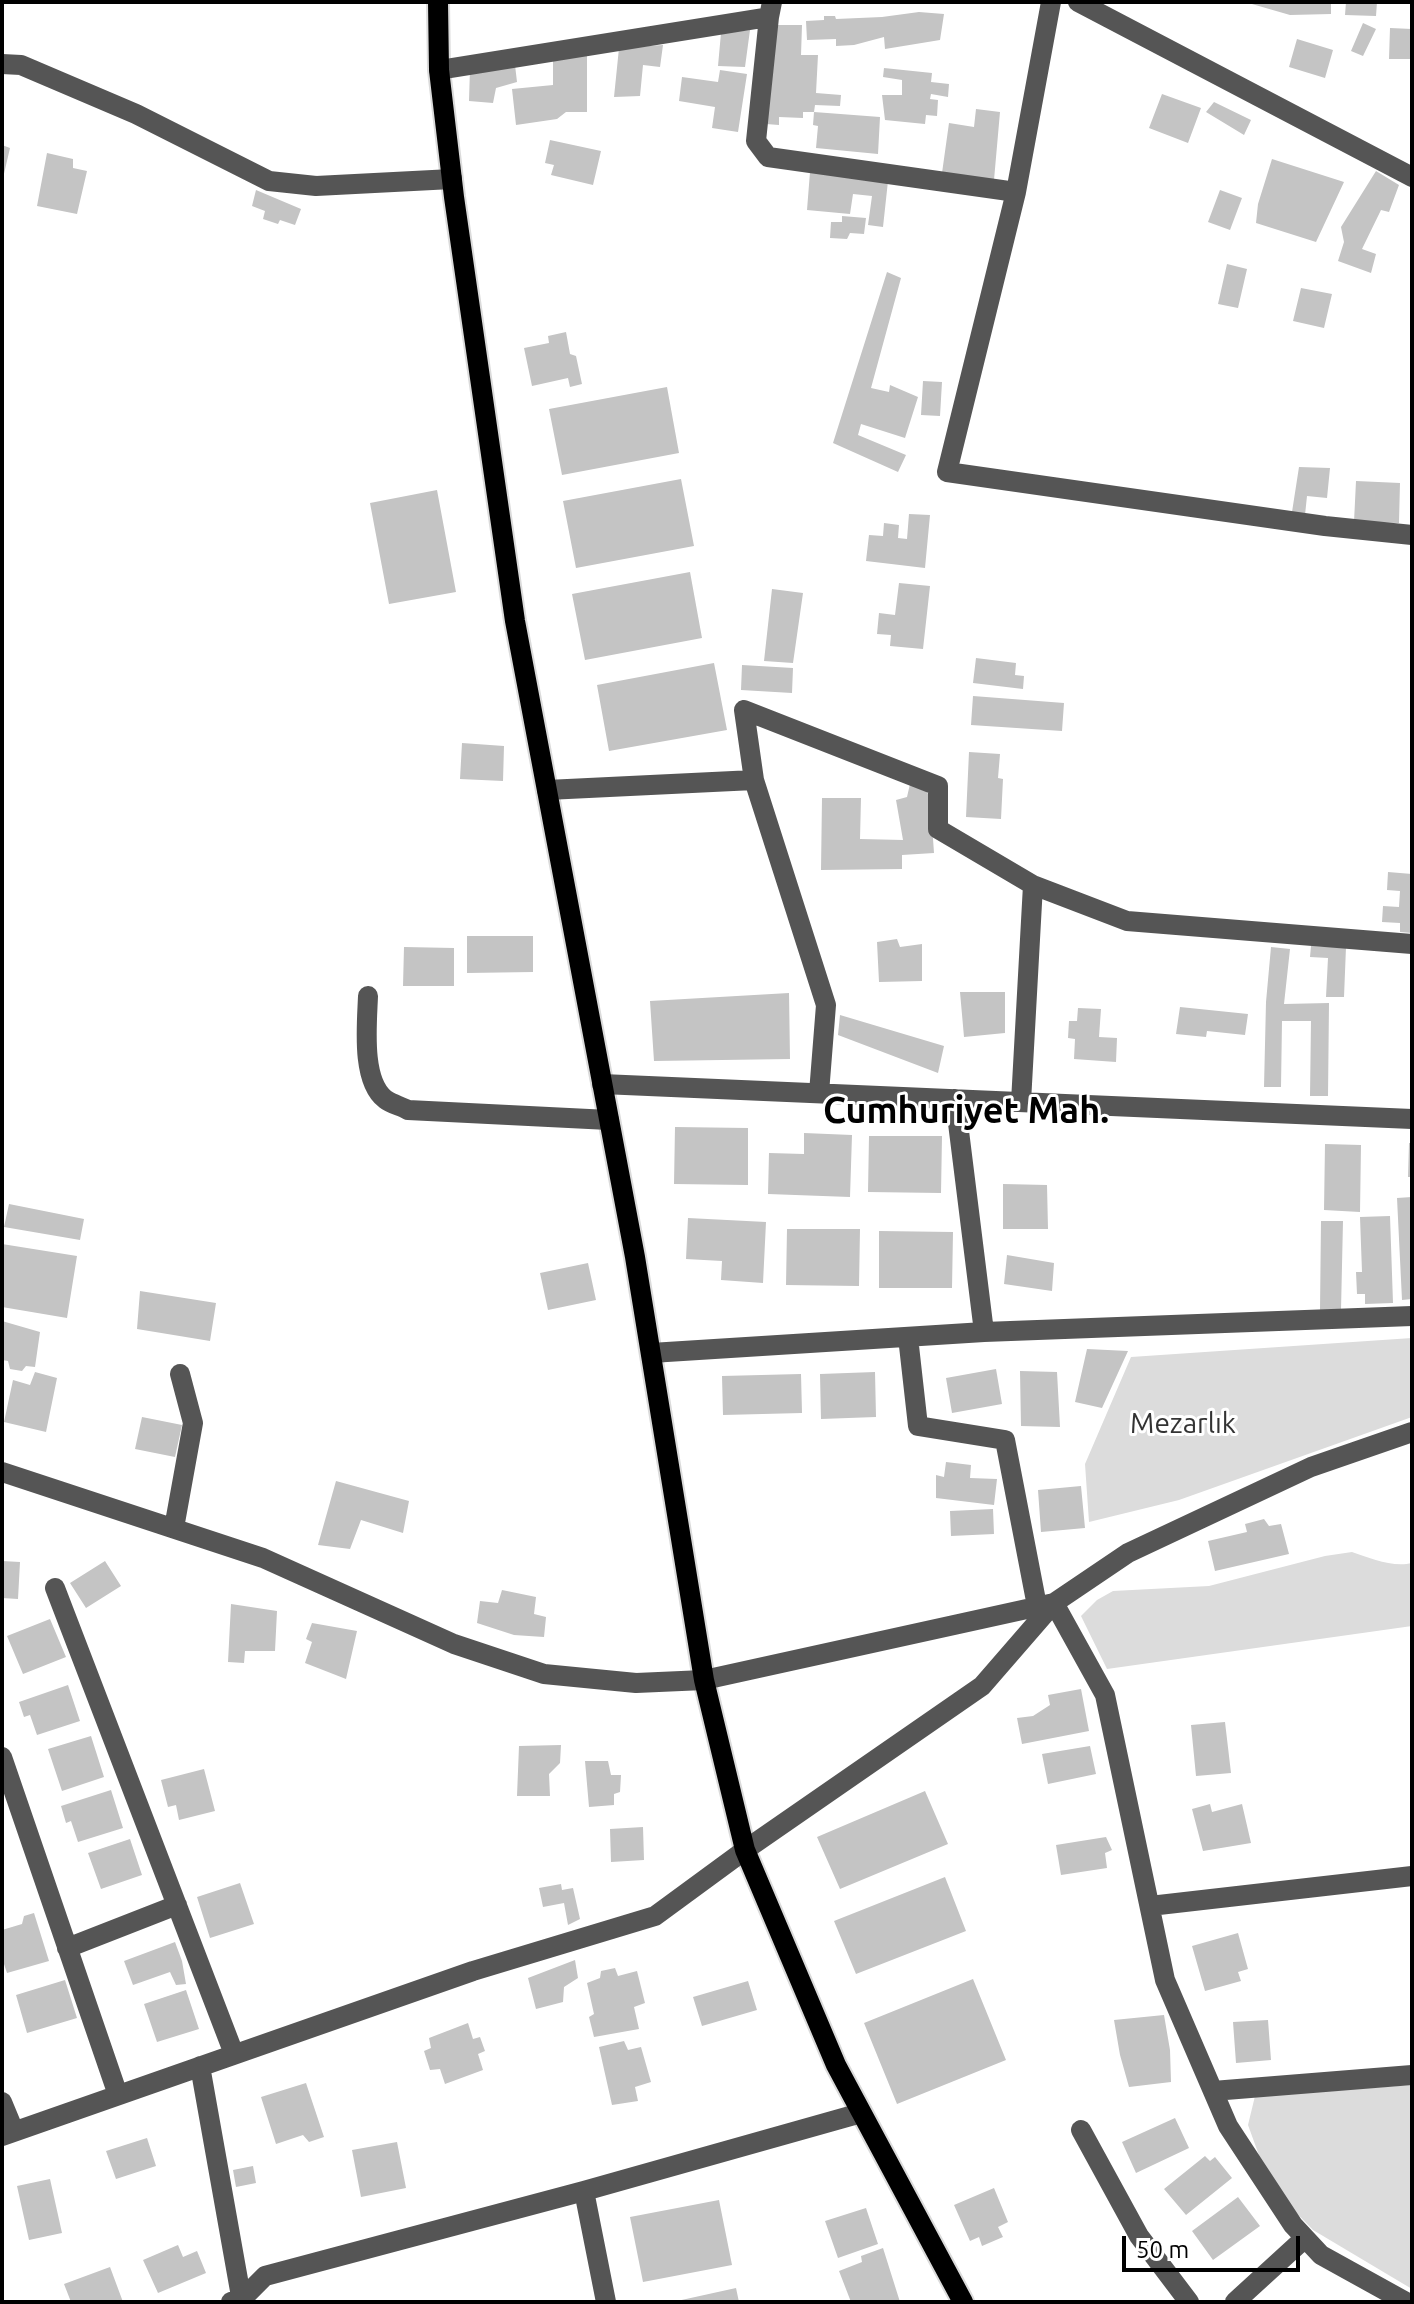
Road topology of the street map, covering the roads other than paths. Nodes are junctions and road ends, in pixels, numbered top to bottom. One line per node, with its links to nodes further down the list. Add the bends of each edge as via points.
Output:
1 (438, 2): 6 (main road)
2 (1051, 2): 9 (street)
3 (1078, 2): 7 (street)
4 (770, 10): 6 (street); 9 (street, via 756,141 768,157)
5 (2, 64): 8 (street, via 21,65 136,114 269,181 316,186)
6 (439, 70): 8 (main road)
7 (1412, 177)
8 (452, 179): 12 (main road, via 515,621)
9 (1016, 192): 10 (street, via 947,472)
10 (1412, 535)
11 (754, 780): 12 (street); 13 (street, via 744,710 938,786 938,829); 17 (street, via 826,1005)
12 (547, 790): 16 (main road)
13 (1033, 885): 14 (street, via 1127,921); 19 (street)
14 (1412, 944)
15 (368, 996): 21 (street, via 371,1076 384,1098 408,1110)
16 (602, 1084): 17 (street); 21 (main road)
17 (819, 1093): 18 (street)
18 (955, 1099): 19 (street); 23 (street)
19 (1021, 1102): 20 (street)
20 (1412, 1119)
21 (609, 1120): 25 (main road)
22 (1412, 1316): 23 (street)
23 (984, 1332): 24 (street)
24 (908, 1337): 25 (street); 31 (street, via 918,1426 1005,1440)
25 (651, 1353): 32 (main road)
26 (180, 1374): 29 (street, via 193,1423)
27 (1412, 1432): 31 (street, via 1311,1467 1128,1553)
28 (2, 1472): 29 (street)
29 (174, 1528): 32 (street, via 263,1558 454,1644 544,1674 636,1683)
30 (55, 1588): 36 (street)
31 (1045, 1604): 32 (street); 34 (street, via 982,1686); 37 (street, via 1105,1695)
32 (704, 1680): 34 (main road)
33 (2, 1757): 38 (street)
34 (745, 1850): 39 (street, via 655,1916 473,1971); 45 (main road)
35 (1412, 1876): 37 (street)
36 (177, 1905): 38 (street); 39 (street)
37 (1150, 1906): 42 (street, via 1165,1980)
38 (67, 1948): 43 (street)
39 (234, 2054): 40 (street)
40 (200, 2066): 43 (street); 50 (street)
41 (1412, 2075): 42 (street)
42 (1213, 2091): 49 (street, via 1228,2126)
43 (118, 2095): 47 (street)
44 (2, 2102): 47 (street)
45 (861, 2113): 48 (street); 52 (main road)
46 (1081, 2130): 53 (street, via 1139,2236)
47 (8, 2133)
48 (584, 2191): 50 (street, via 265,2276); 51 (street)
49 (1305, 2238): 54 (street); 55 (street, via 1321,2255)
50 (238, 2301)
51 (606, 2302)
52 (963, 2302)
53 (1189, 2302)
54 (1235, 2302)
55 (1406, 2302)

